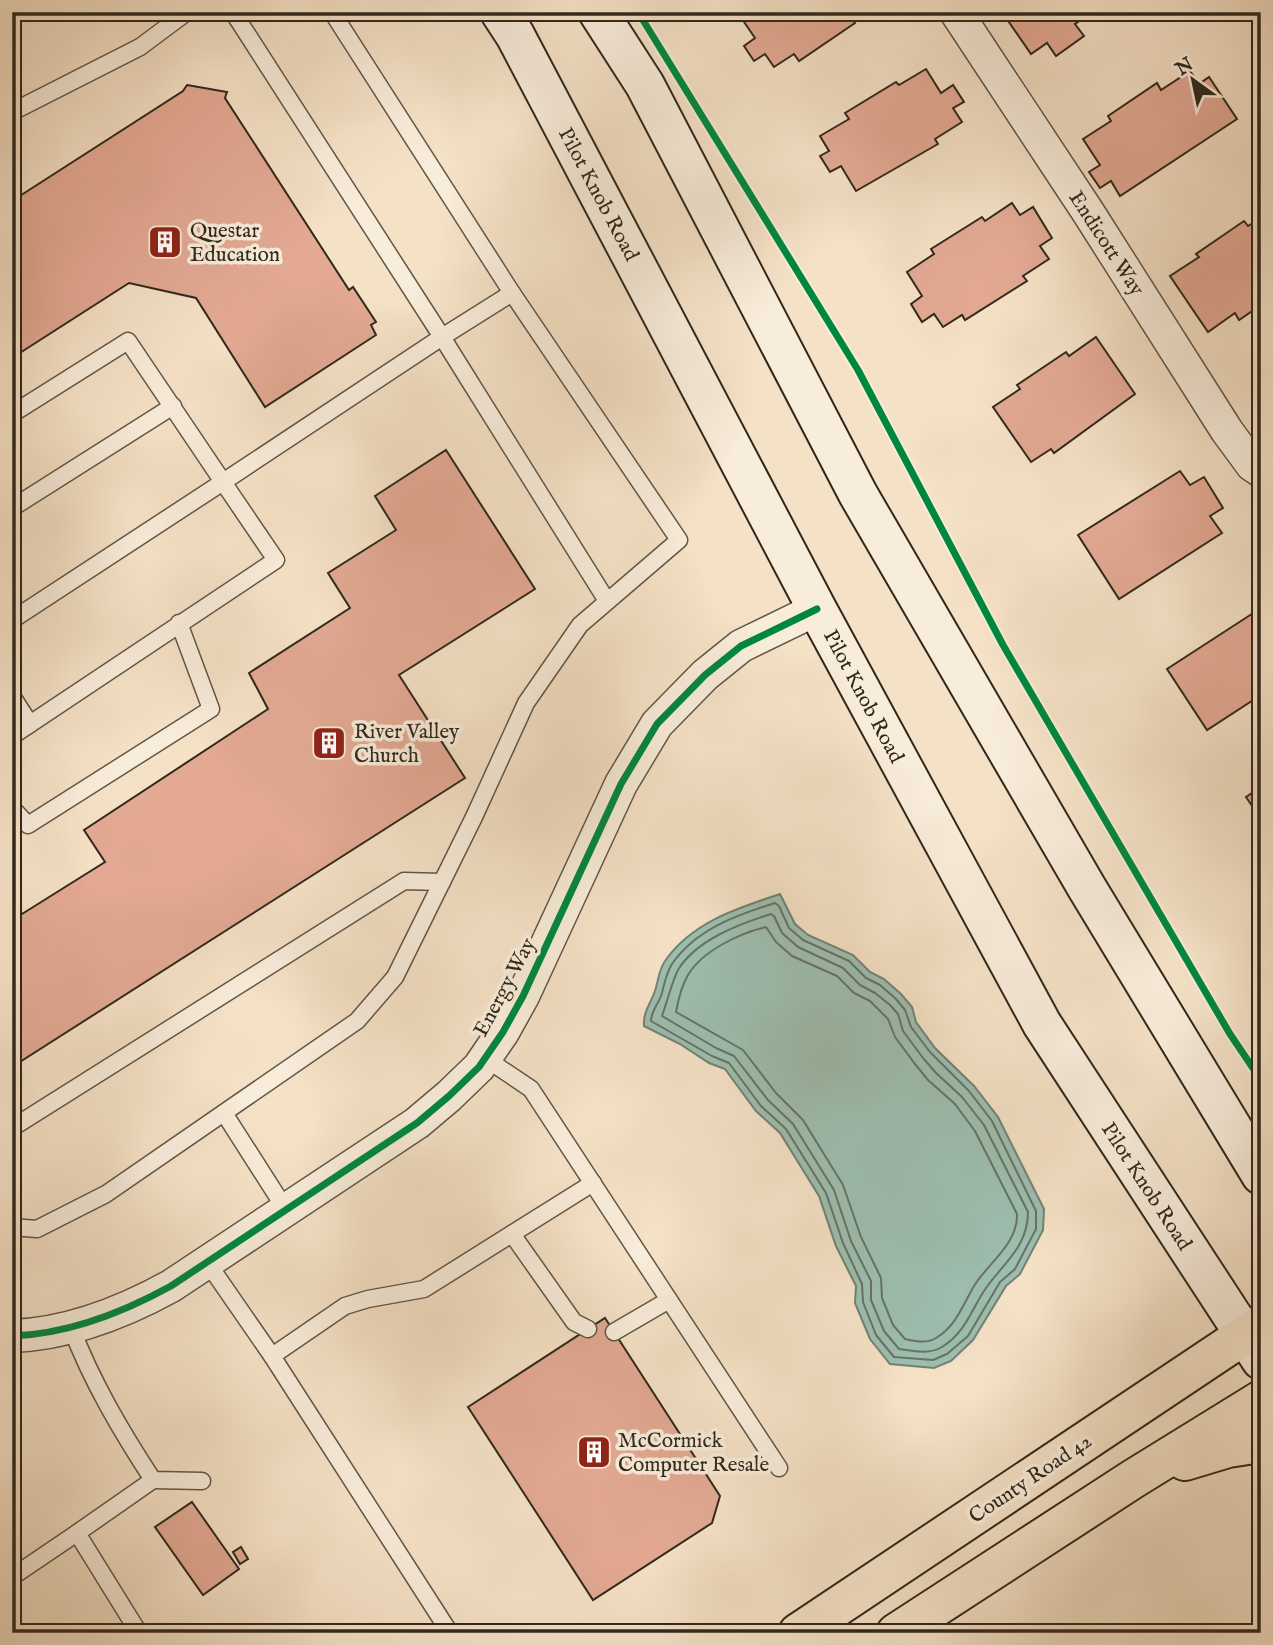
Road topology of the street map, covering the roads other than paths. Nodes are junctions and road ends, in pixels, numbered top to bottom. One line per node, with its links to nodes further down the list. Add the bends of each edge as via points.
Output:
1 (187, 12): 7 (lane, via 140,47)
2 (233, 12): 9 (lane)
3 (332, 12): 8 (lane)
4 (500, 12): 16 (main road, Pilot Knob Road)
5 (598, 12): 27 (main road, via 645,85 858,494 1087,888)
6 (956, 12): 12 (street, Endicott Way, via 1227,431)
7 (12, 112)
8 (512, 293): 9 (lane); 15 (lane, via 680,540)
9 (442, 337): 13 (lane); 15 (lane)
10 (173, 406): 11 (lane, via 128,341); 13 (lane); 14 (lane)
11 (12, 414)
12 (1261, 471)
13 (223, 482): 17 (lane); 18 (lane, via 276,560)
14 (12, 508)
15 (607, 601): 23 (lane, via 580,625 526,703)
16 (817, 609): 24 (street, Energy Way, via 741,646 657,724 621,785 523,996); 38 (main road, Pilot Knob Road, via 1042,1024)
17 (12, 620)
18 (179, 623): 20 (lane); 22 (lane, via 211,709 27,825)
19 (12, 696): 20 (lane)
20 (30, 724): 21 (lane)
21 (12, 736)
22 (12, 808)
23 (442, 882): 25 (lane, via 396,977 357,1021); 26 (lane, via 404,881)
24 (485, 1058): 28 (lane, via 531,1089); 29 (street, Energy Way, via 417,1123)
25 (224, 1112): 29 (lane); 30 (lane, via 106,1194 37,1228)
26 (12, 1128)
27 (1261, 1175)
28 (593, 1183): 31 (lane); 33 (lane)
29 (286, 1210): 32 (street, Energy Way)
30 (12, 1227)
31 (512, 1234): 35 (lane, via 574,1322); 39 (lane, via 424,1289 345,1306)
32 (206, 1262): 34 (street, Energy Way, via 142,1302); 39 (lane)
33 (669, 1300): 36 (lane); 42 (lane)
34 (71, 1327): 37 (street, Energy Way); 44 (lane, via 98,1390)
35 (587, 1329)
36 (614, 1332)
37 (12, 1336)
38 (1255, 1340): 50 (highway, County Road 42)
39 (272, 1356): 49 (lane)
40 (1261, 1400): 43 (highway)
41 (1261, 1443): 43 (highway, via 1216,1452)
42 (779, 1468)
43 (1133, 1479): 51 (highway)
44 (153, 1480): 45 (lane); 46 (lane)
45 (202, 1482)
46 (77, 1533): 47 (lane); 48 (lane)
47 (12, 1577)
48 (139, 1633)
49 (450, 1633)
50 (798, 1633)
51 (896, 1633)

